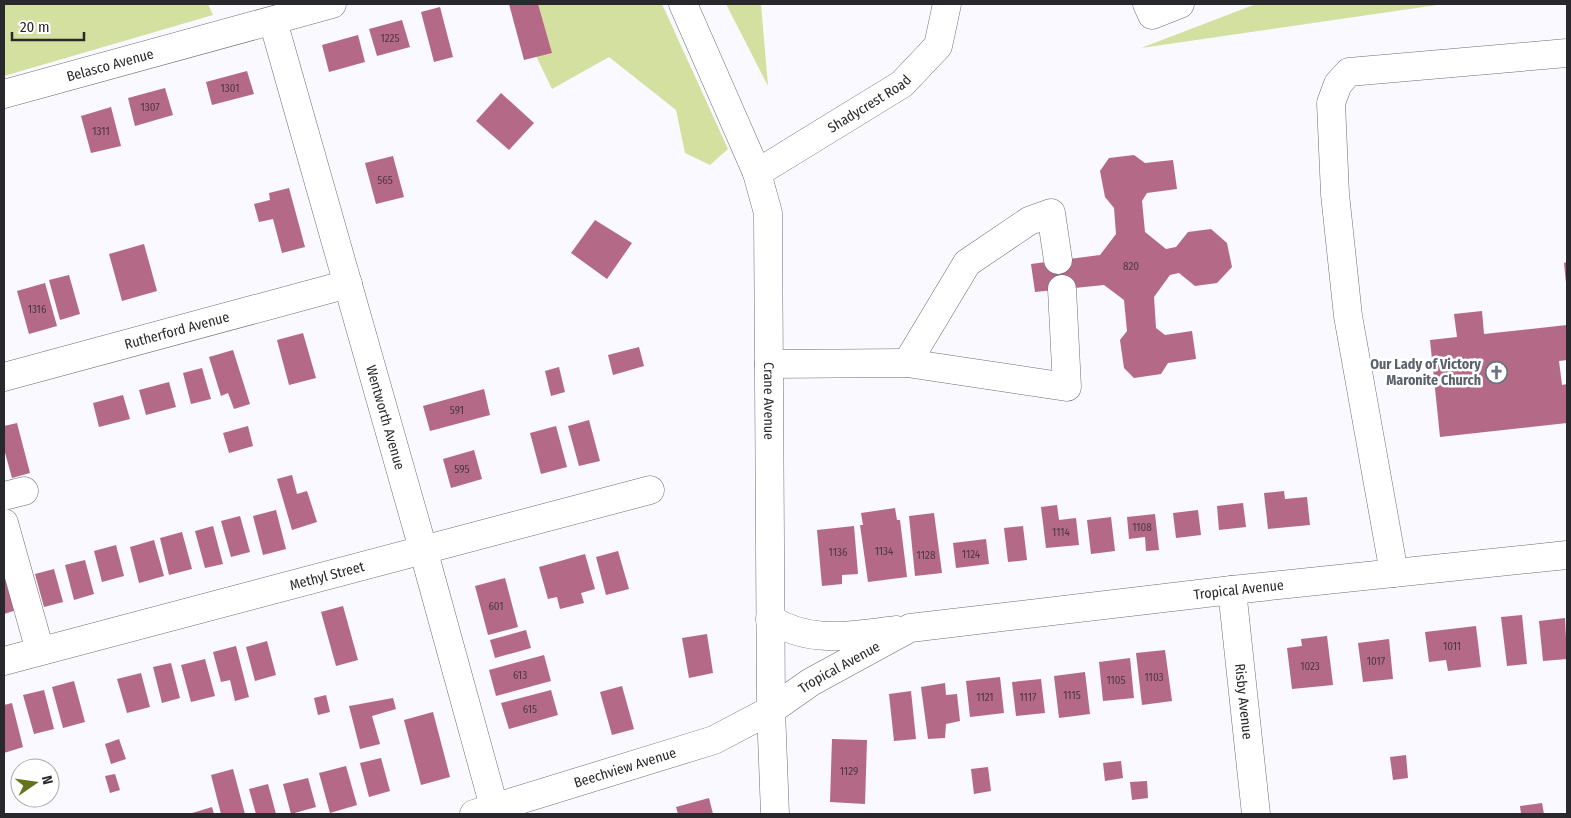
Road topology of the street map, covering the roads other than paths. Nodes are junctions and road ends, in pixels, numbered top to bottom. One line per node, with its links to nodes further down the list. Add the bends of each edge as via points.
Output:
1 (332, 4): 6 (street, Belasco Avenue)
2 (682, 4): 9 (street, Crane Avenue)
3 (947, 4): 9 (street, Shadycrest Road, via 938,46 902,84)
4 (1147, 4): 5 (street, via 1152,15)
5 (1180, 4)
6 (273, 21): 8 (street, Belasco Avenue); 11 (street, Wentworth Avenue)
7 (1567, 52): 20 (street, via 1348,72 1338,84 1331,103 1334,194 1348,316)
8 (4, 94)
9 (757, 173): 14 (street, Crane Avenue, via 764,194 769,234)
10 (1058, 260): 13 (street, via 1051,213 1029,221 966,262)
11 (348, 284): 15 (street, Rutherford Avenue); 18 (street, Wentworth Avenue)
12 (1062, 289): 13 (street, via 1067,387)
13 (906, 363): 14 (street)
14 (769, 364): 22 (street, Crane Avenue)
15 (4, 377)
16 (650, 490): 18 (street, Methyl Street)
17 (4, 522): 24 (street)
18 (423, 548): 24 (street, Methyl Street); 27 (street, Wentworth Avenue)
19 (1567, 555): 20 (street, Tropical Avenue)
20 (1394, 573): 21 (street, Tropical Avenue)
21 (1232, 590): 23 (street, Tropical Avenue); 29 (street, Risby Avenue)
22 (770, 619): 23 (street, Tropical Avenue, via 788,630 831,638); 26 (street, Crane Avenue)
23 (910, 628): 26 (street, Tropical Avenue, via 811,682)
24 (40, 651): 25 (street, Methyl Street)
25 (4, 661)
26 (771, 710): 27 (street, Beechview Avenue, via 714,740); 28 (street, Crane Avenue)
27 (488, 812)
28 (774, 814)
29 (1256, 814)

